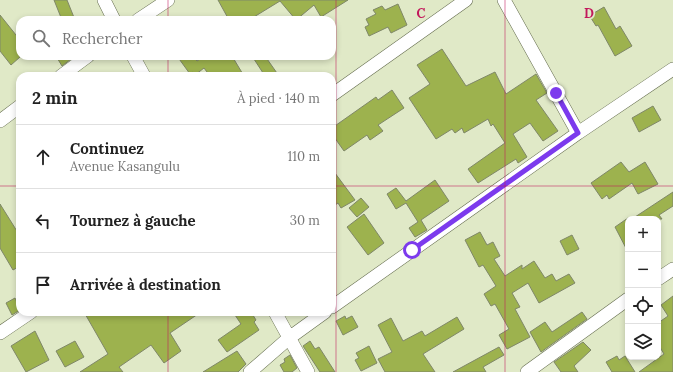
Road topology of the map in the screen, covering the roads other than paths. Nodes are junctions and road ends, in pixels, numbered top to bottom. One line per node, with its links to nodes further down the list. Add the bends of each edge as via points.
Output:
1 (104, 0): 5 (street)
2 (168, 0): 6 (street)
3 (466, 0): 12 (street)
4 (504, 0): 15 (street)
5 (112, 16)
6 (144, 16)
7 (83, 60): 10 (street)
8 (135, 60): 11 (street)
9 (673, 69): 15 (street)
10 (66, 72)
11 (142, 72)
12 (336, 92)
13 (16, 109): 14 (street)
14 (0, 121)
15 (578, 133): 19 (street)
16 (673, 269): 17 (street)
17 (661, 277)
18 (625, 301): 27 (street)
19 (336, 304)
20 (25, 316): 23 (street)
21 (277, 316): 24 (street)
22 (319, 316): 24 (street)
23 (0, 333)
24 (289, 338): 25 (street); 26 (street)
25 (250, 372)
26 (308, 372)
27 (527, 372)

